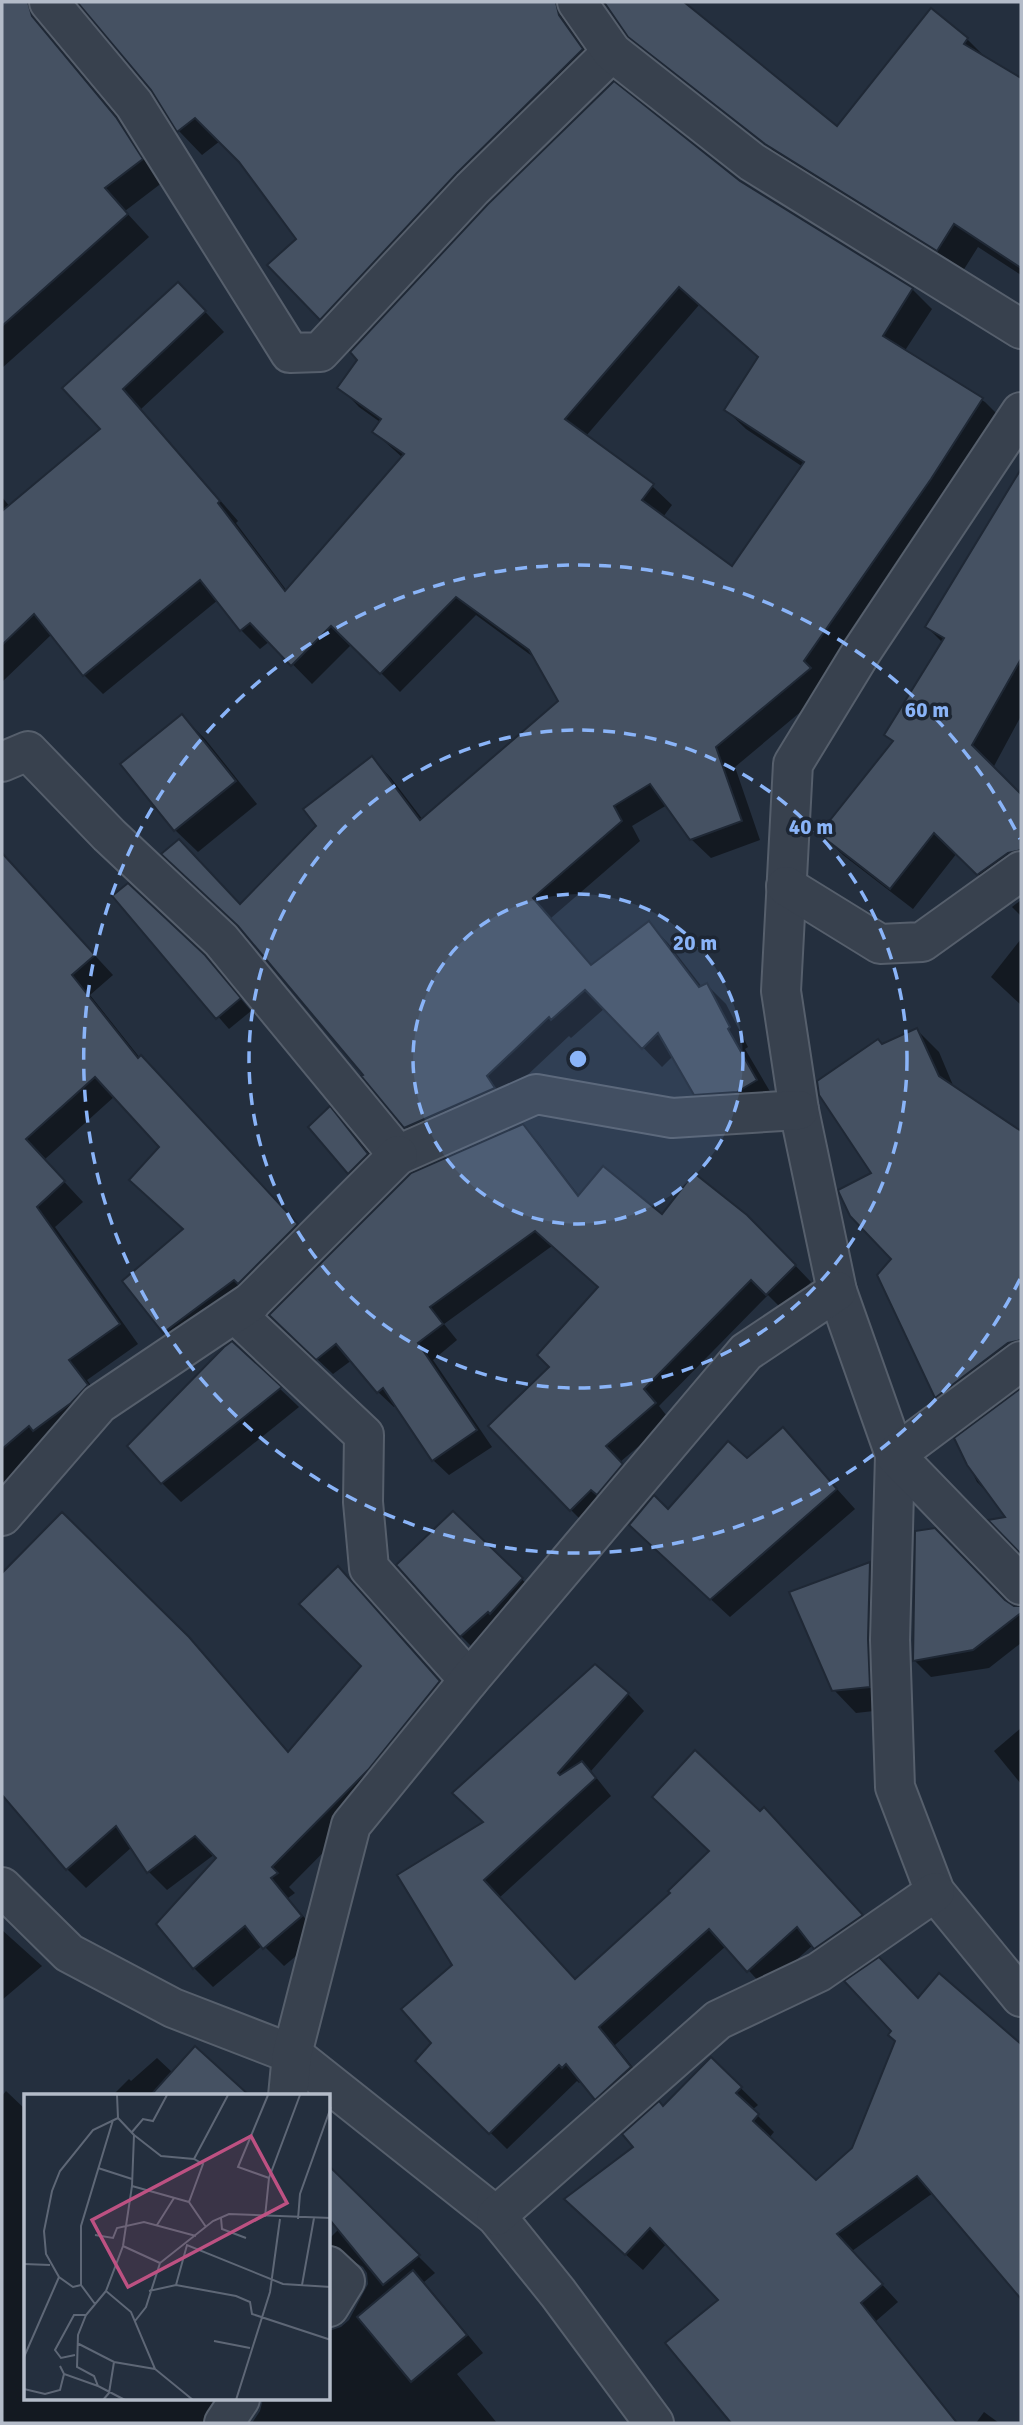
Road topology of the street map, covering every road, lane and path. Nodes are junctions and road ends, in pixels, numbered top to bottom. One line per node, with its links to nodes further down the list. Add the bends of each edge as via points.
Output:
1 (49, 2): 3 (street, via 134,104 290,353 320,352 472,189)
2 (577, 2): 3 (street)
3 (612, 52): 4 (street, via 752,162)
4 (1021, 329)
5 (1021, 412): 8 (street, via 862,651 793,764)
6 (2, 762): 10 (street, via 28,751 221,940)
7 (1021, 871): 8 (street, via 922,942 880,944)
8 (786, 886): 9 (street, via 781,991)
9 (799, 1110): 10 (street, via 672,1118 536,1094); 11 (street)
10 (398, 1155): 12 (street)
11 (836, 1290): 14 (street); 17 (street, via 746,1352)
12 (251, 1302): 15 (street, via 99,1404); 17 (street, via 241,1319 364,1435 363,1502 369,1568)
13 (1021, 1361): 14 (street)
14 (895, 1455): 16 (street); 19 (street, via 890,1640 895,1787)
15 (2, 1516)
16 (1021, 1585)
17 (468, 1679): 21 (street, via 351,1825)
18 (2, 1887): 21 (street, via 69,1953 173,2008)
19 (935, 1892): 20 (street); 23 (street, via 819,1972 718,2020)
20 (1021, 1997)
21 (292, 2054): 22 (street); 23 (street)
22 (288, 2094)
23 (496, 2216): 28 (street)
24 (331, 2268): 25 (street, via 345,2281)
25 (331, 2304)
26 (239, 2400): 27 (street)
27 (224, 2423)
28 (654, 2423)

